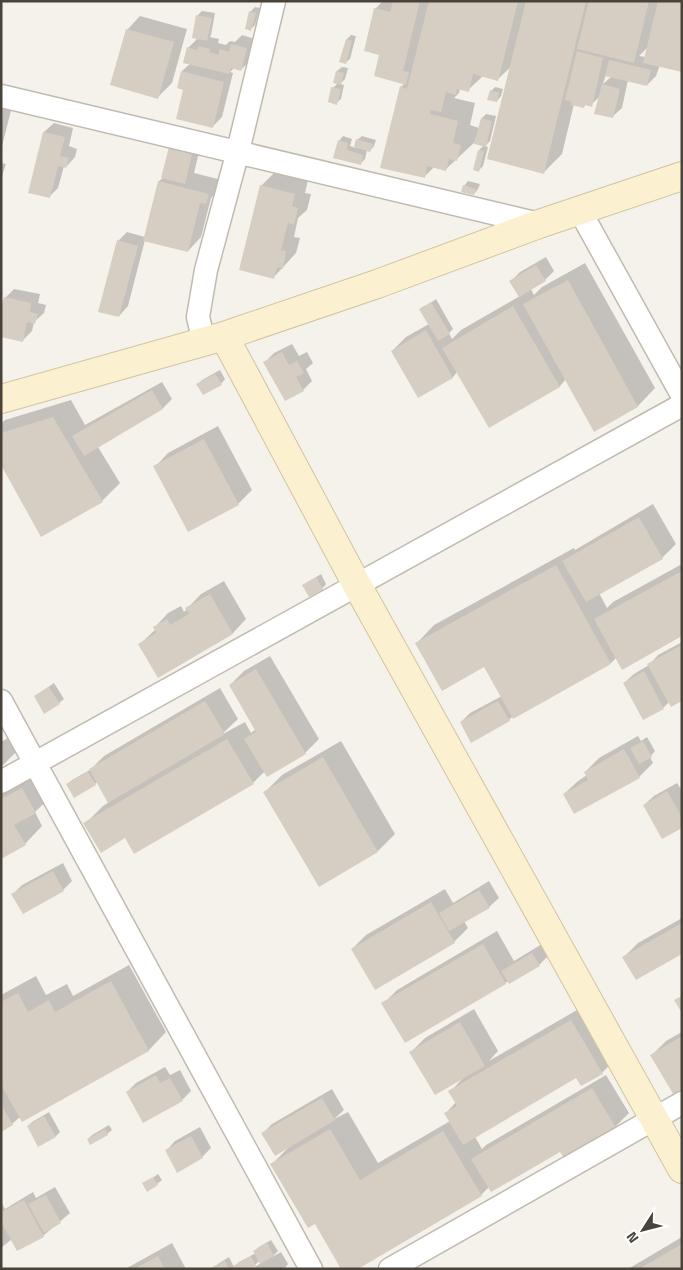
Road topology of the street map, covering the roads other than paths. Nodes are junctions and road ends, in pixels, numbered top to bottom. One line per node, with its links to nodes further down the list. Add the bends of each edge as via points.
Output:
1 (274, 1): 3 (street)
2 (1, 96): 3 (street)
3 (238, 151): 6 (street); 7 (street, via 206,270 198,317)
4 (682, 176): 5 (street)
5 (580, 211): 6 (street); 8 (street)
6 (539, 224): 7 (street)
7 (214, 339): 9 (street); 11 (street)
8 (682, 395)
9 (1, 399)
10 (682, 405): 11 (street)
11 (357, 585): 13 (street); 16 (street)
12 (1, 701): 13 (street)
13 (36, 762): 14 (street); 18 (street)
14 (1, 782)
15 (682, 1102): 16 (street)
16 (653, 1118): 17 (street); 19 (street)
17 (682, 1169)
18 (311, 1269)
19 (390, 1269)

